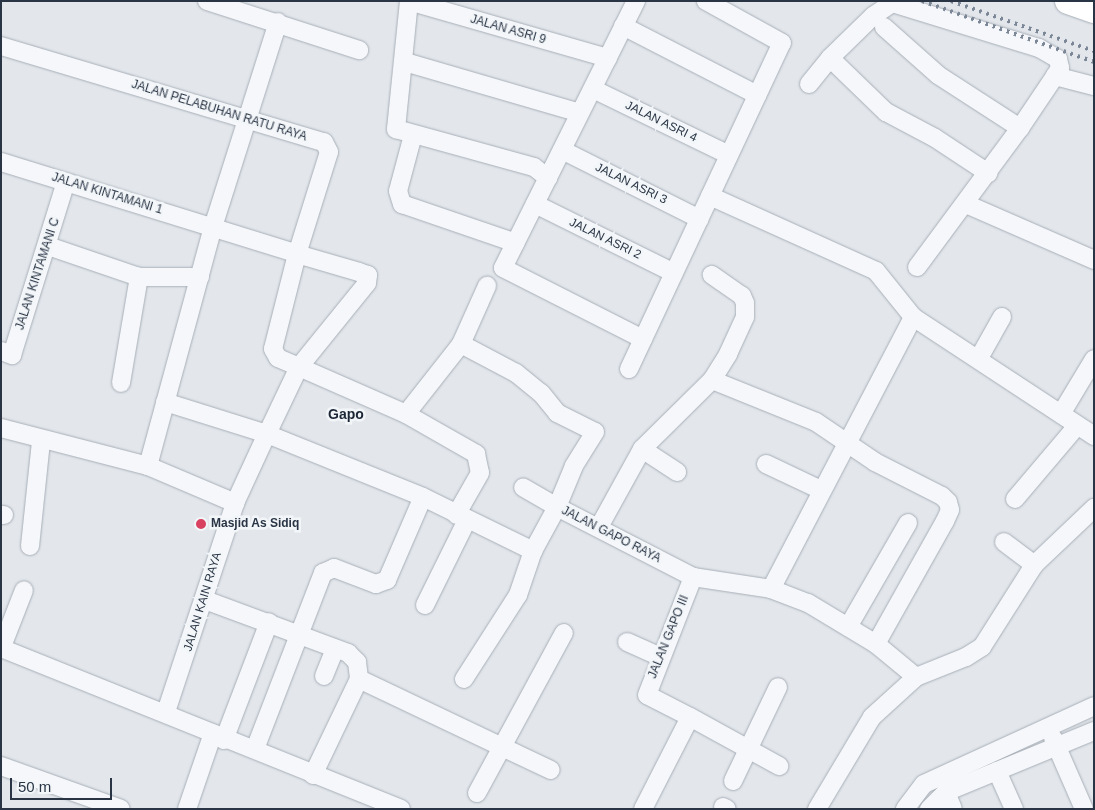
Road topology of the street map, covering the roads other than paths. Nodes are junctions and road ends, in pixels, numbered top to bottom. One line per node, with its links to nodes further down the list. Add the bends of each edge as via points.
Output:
1 (207, 1): 7 (street)
2 (409, 1): 12 (street, JALAN ASRI 9); 14 (street)
3 (706, 1): 19 (street, via 782,43)
4 (1068, 1): 6 (highway)
5 (635, 2): 8 (street)
6 (1094, 10)
7 (278, 22): 11 (street); 21 (street)
8 (623, 26): 12 (street); 19 (street)
9 (884, 27): 22 (street, via 938,75)
10 (1, 46): 21 (street, JALAN PELABUHAN RATU RAYA)
11 (360, 50)
12 (608, 58): 18 (street)
13 (830, 58): 15 (street, via 873,16 892,3 1039,48 1058,59 1060,68); 16 (street); 27 (street, via 886,112)
14 (405, 62): 20 (street); 23 (street, via 396,130)
15 (1055, 76): 17 (street); 22 (street)
16 (809, 84)
17 (1094, 86)
18 (593, 89): 20 (street); 25 (street, JALAN ASRI 4)
19 (757, 95): 25 (street)
20 (580, 113): 24 (street)
21 (247, 119): 34 (street); 37 (street, JALAN PELABUHAN RATU RAYA, via 324,142 329,148)
22 (1020, 128): 27 (street)
23 (413, 135): 28 (street, via 534,167); 35 (street, via 398,191 402,204)
24 (562, 150): 28 (street); 33 (street, JALAN ASRI 3)
25 (729, 155): 30 (street)
26 (1, 162): 29 (street, JALAN KINTAMANI 1)
27 (988, 173): 32 (street)
28 (548, 178): 31 (street)
29 (66, 182): 34 (street, JALAN KINTAMANI 1); 36 (street, JALAN KINTAMANI C)
30 (710, 196): 33 (street); 45 (street, via 876,271)
31 (535, 204): 35 (street); 40 (street, JALAN ASRI 2)
32 (966, 204): 38 (street); 39 (street)
33 (700, 219): 40 (street)
34 (213, 227): 37 (street, JALAN KINTAMANI 1); 43 (street)
35 (516, 243): 47 (street, via 503,268)
36 (48, 246): 42 (street); 49 (street, JALAN KINTAMANI C, via 12,355)
37 (297, 254): 52 (street, via 273,354); 52 (street, JALAN KAIN RAYA, via 368,275 367,283)
38 (1094, 260)
39 (917, 266)
40 (674, 273): 47 (street)
41 (712, 275): 54 (street, via 742,296 746,307 745,317 728,354)
42 (139, 277): 43 (street); 55 (street)
43 (200, 277): 56 (street)
44 (487, 286): 48 (street)
45 (913, 317): 50 (street); 64 (street)
46 (1002, 317): 50 (street)
47 (644, 339): 53 (street)
48 (461, 344): 57 (street); 74 (street, via 516,373 541,393 557,413 593,429 594,435 574,466)
49 (1, 351)
50 (979, 358): 58 (street)
51 (1094, 359): 58 (street)
52 (299, 367): 57 (street); 61 (street, JALAN KAIN RAYA)
53 (629, 369)
54 (712, 380): 64 (street, via 793,412); 65 (street)
55 (122, 383)
56 (165, 402): 61 (street); 67 (street)
57 (406, 414): 76 (street, via 476,454 480,473)
58 (1062, 414): 59 (street)
59 (1077, 426): 62 (street); 72 (street)
60 (1, 428): 63 (street)
61 (266, 435): 71 (street); 73 (street, JALAN KAIN RAYA)
62 (1094, 436)
63 (41, 441): 67 (street); 80 (street)
64 (847, 441): 70 (street); 93 (street, via 875,462 942,496 950,508)
65 (642, 449): 68 (street); 78 (street)
66 (766, 464): 70 (street)
67 (148, 466): 73 (street)
68 (678, 472)
69 (523, 487): 74 (street)
70 (820, 490): 84 (street)
71 (423, 497): 76 (street); 91 (street, via 387,580 376,584 334,568 327,569)
72 (1016, 499)
73 (236, 503): 86 (street, JALAN KAIN RAYA)
74 (557, 507): 78 (street, JALAN GAPO RAYA); 81 (street, JALAN GAPO RAYA)
75 (1094, 508): 82 (street)
76 (461, 517): 81 (street); 87 (street)
77 (908, 523): 89 (street)
78 (599, 527): 83 (street, JALAN GAPO RAYA)
79 (1004, 542): 82 (street)
80 (30, 546)
81 (533, 551): 99 (street, JALAN GAPO RAYA, via 518,596)
82 (1034, 565): 98 (street, via 982,647)
83 (693, 577): 84 (street, JALAN GAPO RAYA); 96 (street, JALAN GAPO III)
84 (771, 589): 89 (street, JALAN GAPO RAYA, via 820,609)
85 (24, 590): 94 (street)
86 (205, 600): 88 (street); 103 (street, JALAN KAIN RAYA)
87 (425, 605)
88 (269, 622): 91 (street); 107 (street)
89 (848, 627): 93 (street, JALAN GAPO RAYA)
90 (564, 633): 108 (street)
91 (301, 636): 95 (street); 111 (street)
92 (627, 642): 96 (street)
93 (876, 644): 98 (street, JALAN GAPO RAYA)
94 (1, 649): 103 (street)
95 (334, 649): 97 (street); 100 (street, via 353,656)
96 (661, 657): 104 (street, JALAN GAPO III, via 647,695)
97 (324, 676)
98 (916, 677): 124 (street, via 872,717)
99 (464, 679)
100 (359, 680): 108 (street); 116 (street)
101 (778, 687): 109 (street)
102 (1094, 706): 105 (street)
103 (166, 712): 107 (street)
104 (690, 717): 109 (street); 123 (street)
105 (1048, 726): 110 (street); 125 (street, via 924,784)
106 (1094, 731): 110 (street)
107 (218, 736): 111 (street); 121 (street)
108 (502, 746): 114 (street); 119 (street)
109 (749, 746): 113 (street); 117 (street)
110 (1057, 747): 115 (street); 129 (street)
111 (255, 749): 116 (street)
112 (1, 766): 120 (street)
113 (779, 766)
114 (551, 770)
115 (997, 772): 118 (street); 128 (street)
116 (313, 775): 122 (street)
117 (733, 781)
118 (946, 792): 126 (street); 127 (street)
119 (477, 793)
120 (121, 809)
121 (187, 809)
122 (401, 809)
123 (643, 809)
124 (817, 809)
125 (905, 809)
126 (929, 809)
127 (953, 809)
128 (1014, 809)
129 (1084, 809)

